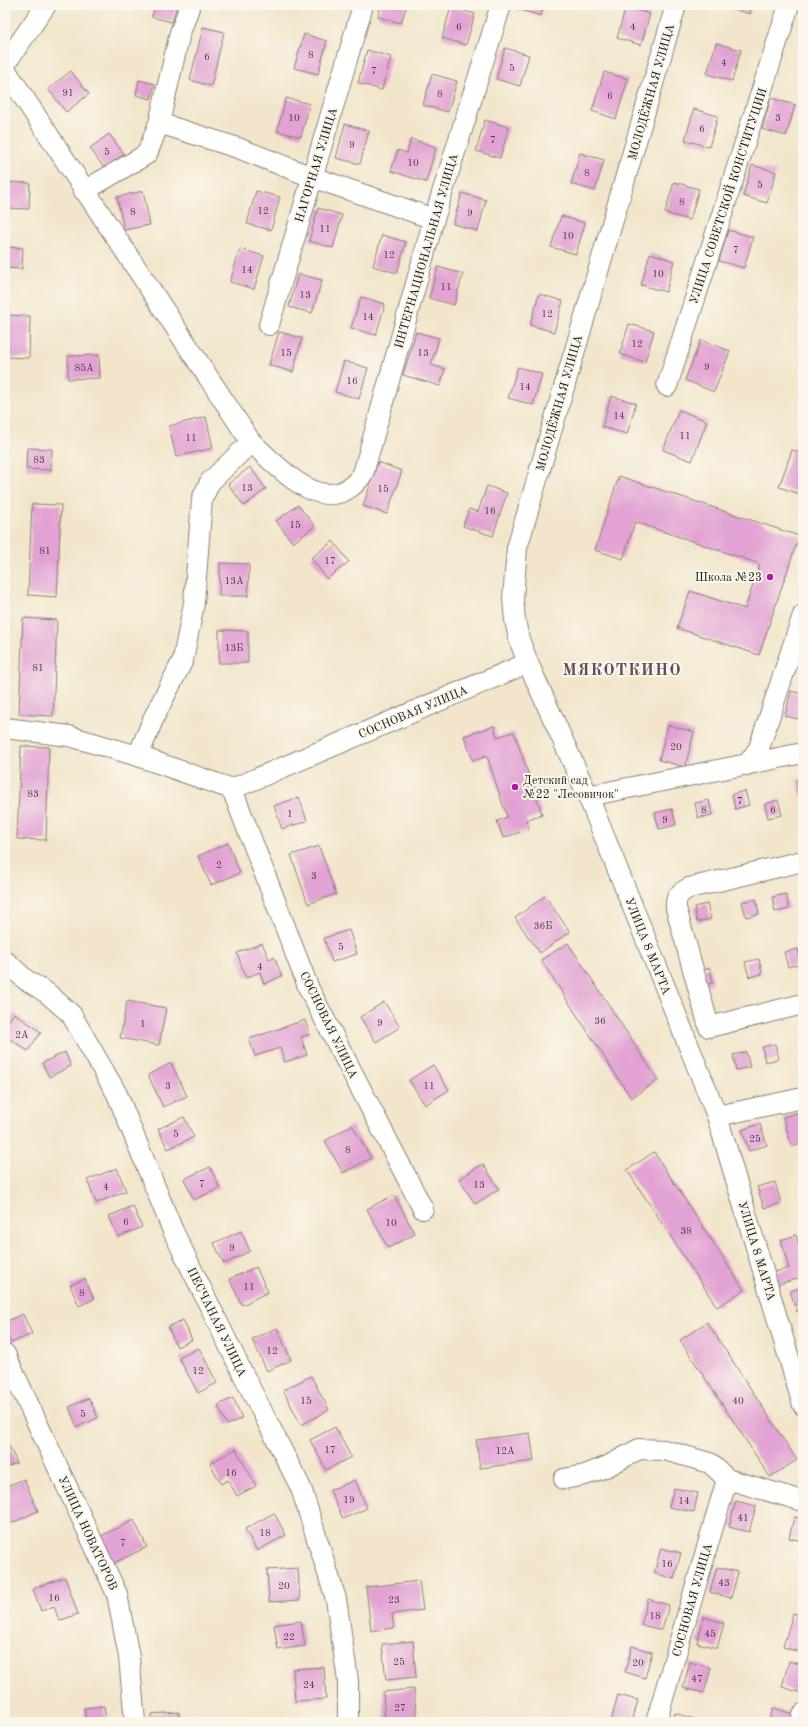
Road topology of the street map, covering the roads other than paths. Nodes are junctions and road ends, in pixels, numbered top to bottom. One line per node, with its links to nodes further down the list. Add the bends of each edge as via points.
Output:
1 (46, 5): 7 (street)
2 (190, 5): 9 (street, via 180,32)
3 (363, 5): 10 (street, НАГОРНАЯ УЛИЦА)
4 (501, 5): 12 (street, ИНТЕРНАЦИОНАЛЬНАЯ УЛИЦА)
5 (676, 5): 17 (street, МОЛОДЁЖНАЯ УЛИЦА, via 517,548 513,592 515,620)
6 (789, 5): 14 (street, УЛИЦА СОВЕТСКОЙ КОНСТИТУЦИИ)
7 (5, 64)
8 (5, 69): 11 (street)
9 (159, 123): 10 (street, via 238,148); 11 (street, via 147,154)
10 (312, 177): 12 (street); 13 (street, НАГОРНАЯ УЛИЦА)
11 (84, 191): 15 (street)
12 (434, 219): 15 (street, ИНТЕРНАЦИОНАЛЬНАЯ УЛИЦА, via 363,474 355,485 346,491 319,494 290,477)
13 (268, 325)
14 (667, 386)
15 (251, 442): 20 (street, via 210,482 202,499 194,603 183,660 154,717)
16 (803, 615): 21 (street, via 759,748)
17 (528, 663): 22 (street, СОСНОВАЯ УЛИЦА); 23 (street, МОЛОДЁЖНАЯ УЛИЦА)
18 (5, 728): 20 (street, via 69,736)
19 (803, 753): 21 (street)
20 (138, 756): 22 (street)
21 (747, 765): 23 (street)
22 (232, 789): 29 (street, СОСНОВАЯ УЛИЦА, via 309,989)
23 (588, 796): 28 (street, УЛИЦА 8 МАРТА)
24 (803, 861): 26 (street, via 689,888 680,892 675,899 709,1027)
25 (5, 961): 37 (street, ПЕСЧАНАЯ УЛИЦА, via 71,1014 117,1094 173,1231 301,1488 336,1599 348,1682)
26 (803, 1004)
27 (803, 1098): 28 (street)
28 (717, 1116): 31 (street, УЛИЦА 8 МАРТА)
29 (423, 1209)
30 (5, 1354): 36 (street, УЛИЦА НОВАТОРОВ, via 117,1594 129,1657)
31 (803, 1405)
32 (564, 1479): 33 (street, via 585,1476 639,1449 664,1450 710,1463)
33 (727, 1479): 34 (street); 38 (street, СОСНОВАЯ УЛИЦА)
34 (803, 1500)
35 (803, 1714): 39 (street)
36 (135, 1722)
37 (348, 1722)
38 (656, 1722)
39 (801, 1722)

